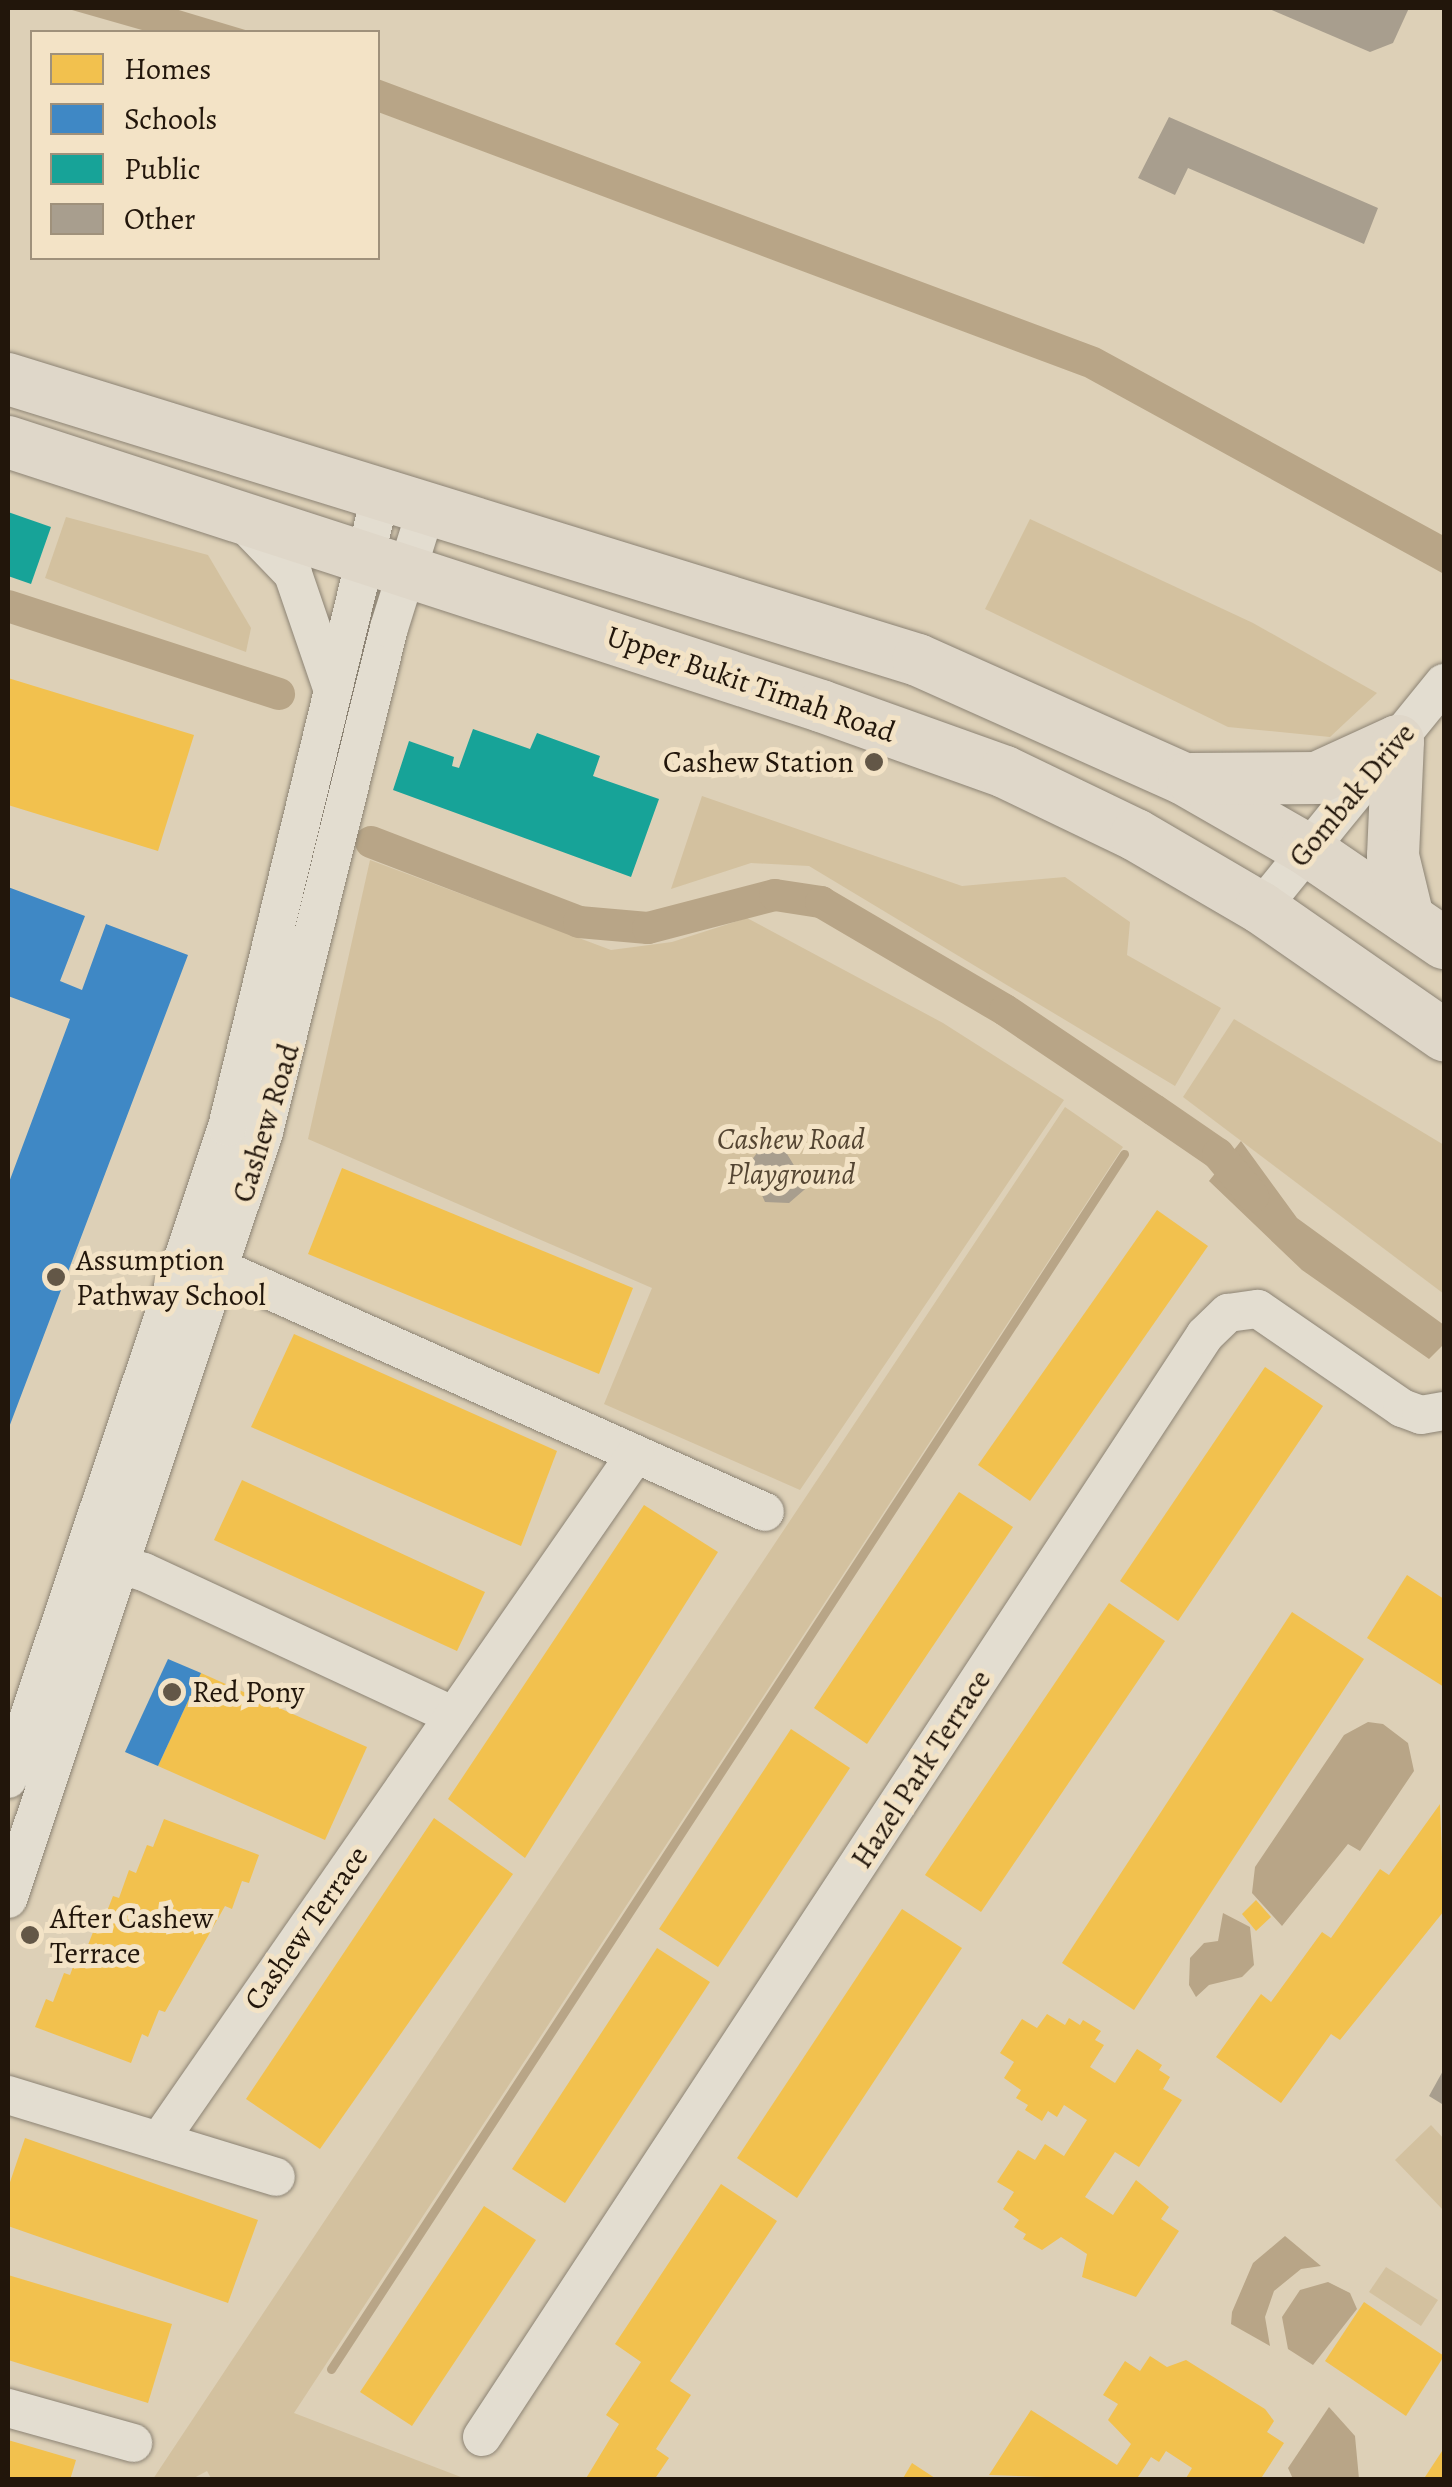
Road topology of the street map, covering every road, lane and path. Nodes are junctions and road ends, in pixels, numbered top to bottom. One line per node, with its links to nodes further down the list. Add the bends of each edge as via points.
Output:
1 (8, 379): 3 (highway)
2 (8, 442): 4 (highway, Upper Bukit Timah Road)
3 (404, 500): 5 (street, Cashew Road); 6 (highway)
4 (230, 511): 5 (highway, Upper Bukit Timah Road); 8 (street, via 293,574)
5 (386, 562): 8 (street, Cashew Road); 9 (highway, Upper Bukit Timah Road); 17 (street, Cashew Road, via 352,776 292,1038)
6 (828, 629): 9 (highway, via 813,641 804,672); 11 (highway, via 1036,708)
7 (1444, 683): 10 (street, Gombak Drive)
8 (332, 688): 16 (street, Cashew Road, via 256,1026)
9 (821, 706): 13 (highway, Upper Bukit Timah Road, via 1005,772 1136,835)
10 (1398, 741): 11 (highway, via 1317,778); 12 (street, Gombak Drive); 14 (highway, via 1394,856)
11 (1184, 779): 12 (highway)
12 (1306, 849): 13 (street, Gombak Drive); 14 (highway)
13 (1261, 908): 15 (highway, Upper Bukit Timah Road)
14 (1426, 931)
15 (1444, 1035)
16 (185, 1253): 17 (street); 21 (street, Cashew Road)
17 (220, 1268): 19 (street); 22 (street, Cashew Road)
18 (1444, 1410): 30 (street, Hazel Park Terrace, via 1420,1415 1402,1408 1258,1309 1228,1314 1205,1335)
19 (635, 1455): 20 (street); 23 (street, Cashew Terrace)
20 (765, 1512)
21 (81, 1553): 22 (street); 24 (street, Cashew Road)
22 (118, 1564): 23 (street); 25 (street, Cashew Road)
23 (452, 1715): 27 (street, Cashew Terrace)
24 (8, 1779)
25 (8, 1899)
26 (8, 2095): 27 (street)
27 (159, 2141): 28 (street)
28 (276, 2177)
29 (8, 2408): 31 (street)
30 (482, 2436)
31 (132, 2443)

